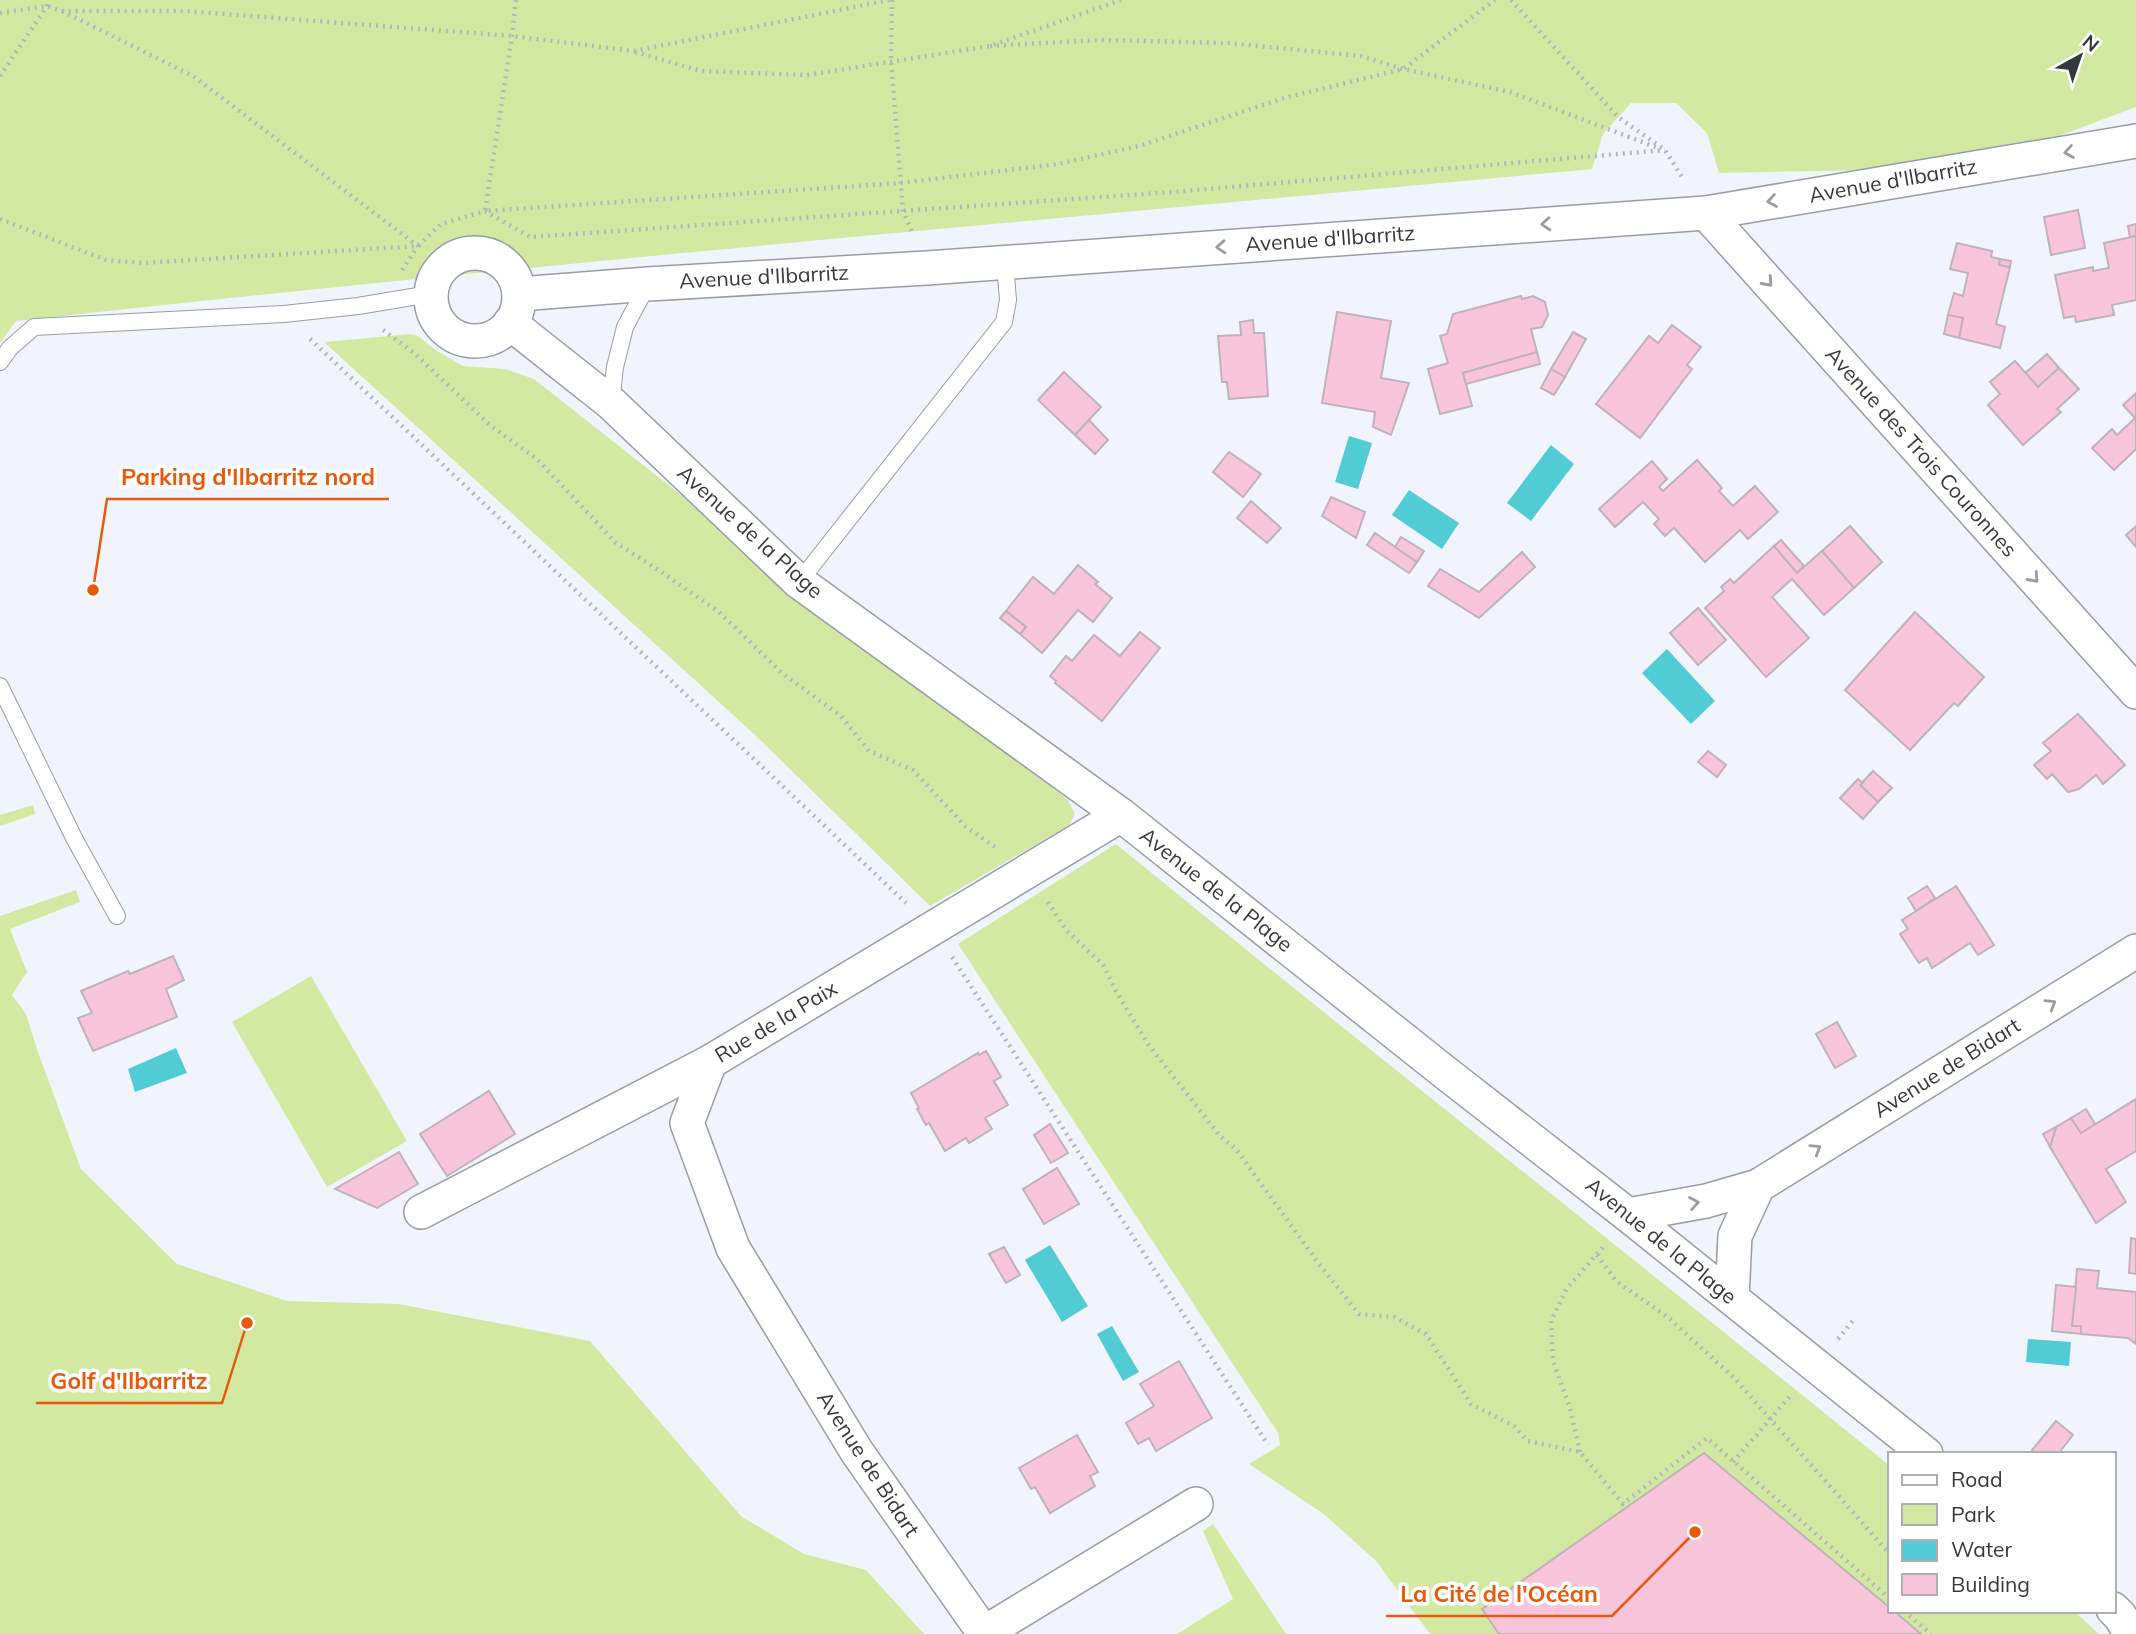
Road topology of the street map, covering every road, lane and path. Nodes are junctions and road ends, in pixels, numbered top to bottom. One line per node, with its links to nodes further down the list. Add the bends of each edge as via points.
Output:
1 (516, 0): 9 (path)
2 (890, 0): 11 (path); 12 (path)
3 (1121, 0): 10 (path)
4 (1496, 0): 13 (path)
5 (1511, 0): 16 (path, via 1618,117)
6 (47, 3): 7 (path); 8 (path); 14 (path)
7 (61, 11): 9 (path, via 184,11); 22 (path, via 193,76)
8 (0, 13)
9 (512, 36): 11 (path); 18 (path)
10 (990, 46): 12 (path); 13 (path, via 1100,40 1227,43 1361,56)
11 (634, 51): 12 (path, via 715,72 807,75)
12 (891, 60): 17 (path)
13 (1404, 69): 16 (path, via 1510,92); 17 (path, via 1284,98 1139,146 1071,161)
14 (0, 76)
15 (2136, 141): 20 (street, Avenue d'Ilbarritz, one-way to 20)
16 (1665, 150): 19 (path); 20 (path)
17 (901, 183): 18 (path); 19 (path)
18 (485, 211): 19 (path, via 530,237); 22 (path, via 441,224)
19 (903, 211): 24 (path)
20 (1706, 213): 23 (street, Avenue d'Ilbarritz, one-way to 23); 34 (street, Avenue des Trois Couronnes, one-way to 34)
21 (0, 219): 22 (path, via 106,260 143,262)
22 (418, 246): 25 (path)
23 (1005, 262): 24 (street, Avenue d'Ilbarritz); 32 (lane, via 1008,300 1004,323)
24 (927, 268): 26 (street, Avenue d'Ilbarritz)
25 (398, 276)
26 (648, 284): 28 (street, Avenue d'Ilbarritz); 31 (lane, via 625,327)
27 (430, 294): 28 (street, via 439,323 463,340 492,338 505,330); 28 (street, via 438,273 453,258 482,253 496,258 515,279); 29 (lane)
28 (515, 309): 31 (street, Avenue de la Plage)
29 (284, 314): 30 (lane, via 34,327); 37 (path)
30 (0, 362)
31 (611, 403): 32 (street, Avenue de la Plage)
32 (799, 582): 35 (street, Avenue de la Plage)
33 (0, 686): 36 (lane)
34 (2136, 691)
35 (1121, 815): 37 (street, Rue de la Paix); 42 (street, Avenue de la Plage)
36 (117, 916)
37 (933, 927): 39 (street, Rue de la Paix); 45 (path)
38 (2136, 951): 40 (street, Avenue de Bidart, one-way to 38)
39 (710, 1062): 41 (street, Rue de la Paix); 48 (street, Avenue de Bidart, via 687,1122 733,1248 857,1452 984,1633)
40 (1758, 1186): 42 (street, Avenue de Bidart, one-way to 40); 44 (street, via 1735,1236)
41 (421, 1212)
42 (1629, 1214): 43 (path); 44 (street, Avenue de la Plage)
43 (1597, 1255): 46 (path, via 1567,1288 1551,1321 1553,1361); 50 (path, via 1616,1280 1669,1318 1734,1378)
44 (1732, 1298): 47 (street, Avenue de la Plage)
45 (1268, 1445)
46 (1580, 1452)
47 (1924, 1452)
48 (1196, 1504)
49 (1623, 1504): 51 (path, via 1707,1438)
50 (1888, 1552)
51 (1888, 1597)
52 (2115, 1612): 55 (street)
53 (1906, 1613): 54 (path)
54 (1931, 1634)
55 (2131, 1634)

